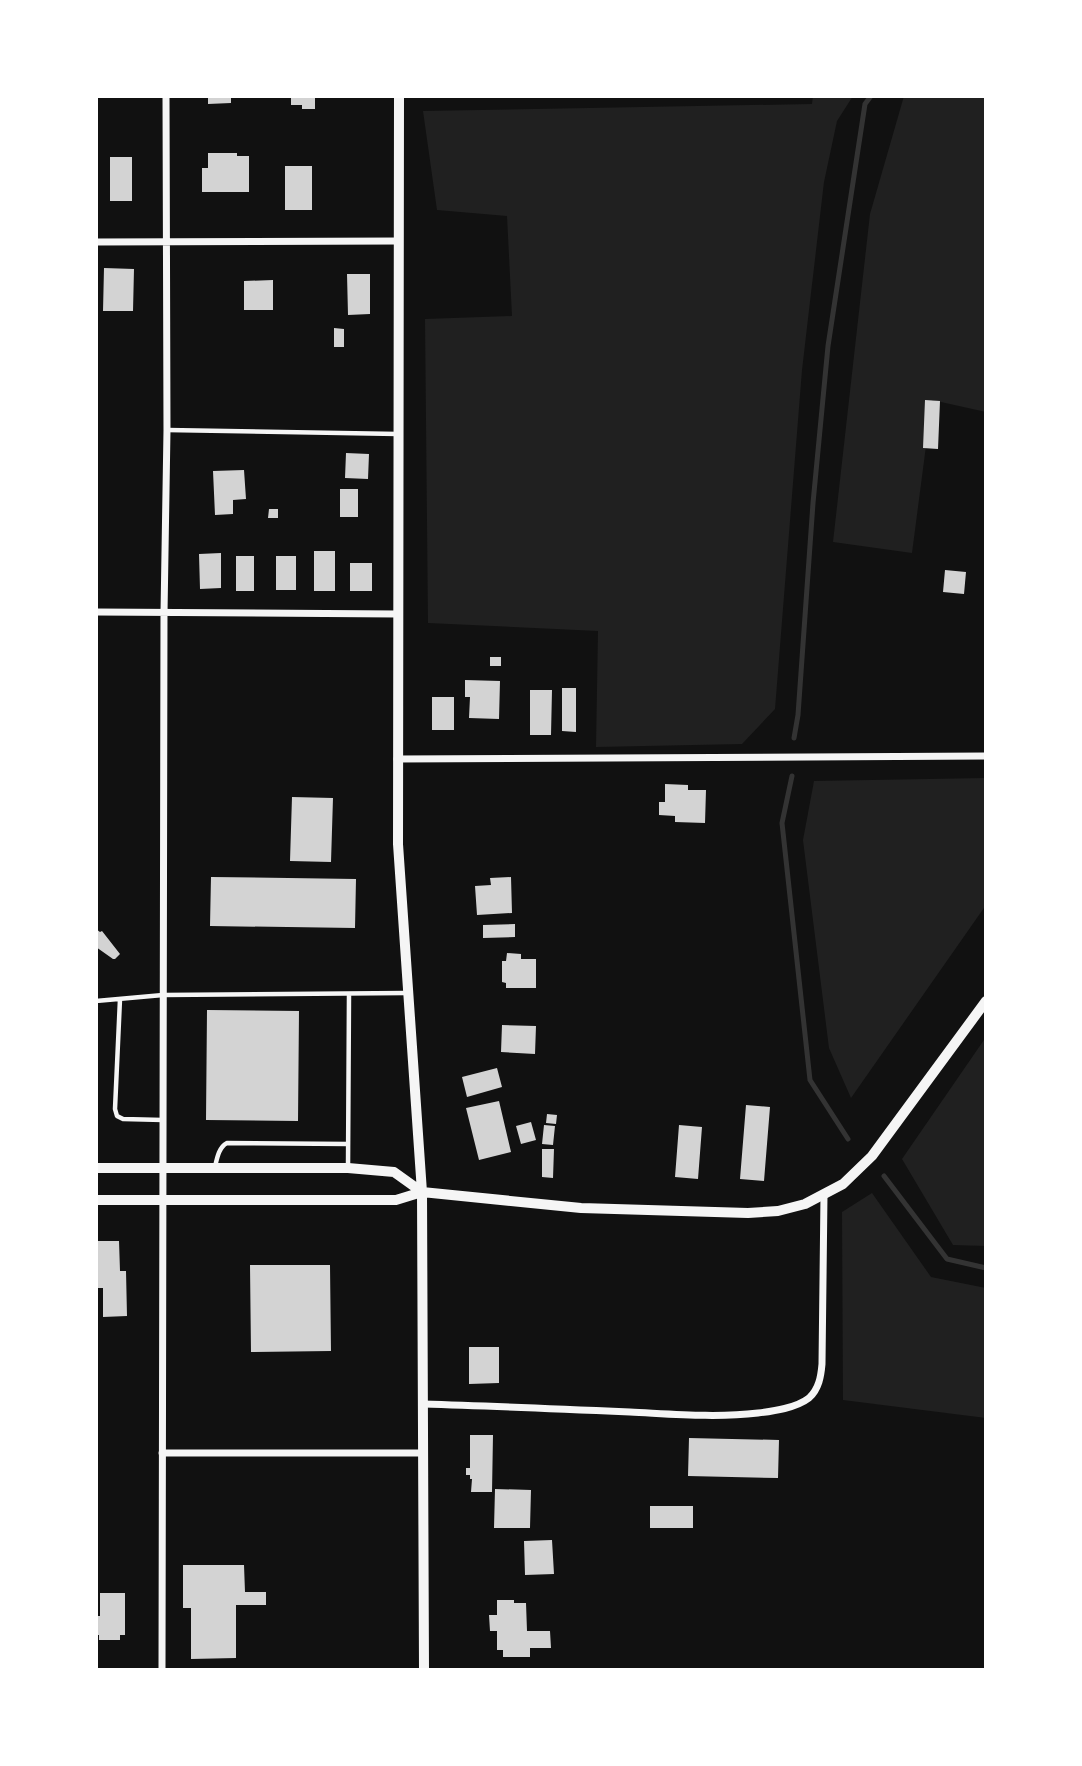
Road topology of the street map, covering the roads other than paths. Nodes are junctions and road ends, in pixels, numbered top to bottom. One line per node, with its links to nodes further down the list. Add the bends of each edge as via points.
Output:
1 (166, 96): 5 (street)
2 (399, 96): 3 (street)
3 (399, 241): 5 (street); 7 (street)
4 (96, 242): 5 (street)
5 (167, 242): 6 (street)
6 (167, 430): 7 (lane); 9 (street)
7 (398, 434): 10 (street)
8 (96, 612): 9 (street)
9 (164, 613): 10 (street); 15 (street)
10 (397, 614): 12 (street)
11 (986, 756): 12 (street)
12 (397, 759): 13 (street)
13 (407, 993): 14 (lane); 25 (street)
14 (349, 994): 15 (lane); 20 (lane)
15 (163, 995): 16 (lane); 19 (street)
16 (120, 999): 17 (lane); 19 (lane, via 117,1116)
17 (96, 1001)
18 (986, 1001): 26 (street, via 872,1156)
19 (163, 1120): 22 (street)
20 (348, 1144): 23 (lane, via 227,1143 222,1145); 24 (lane)
21 (96, 1168): 22 (street)
22 (163, 1168): 23 (street); 28 (street)
23 (214, 1168): 24 (street)
24 (348, 1168): 25 (street, via 394,1172)
25 (422, 1192): 26 (street, via 581,1208 748,1213 778,1211); 28 (street, via 396,1200); 29 (street)
26 (824, 1195): 29 (street, via 822,1364 816,1388 808,1398 772,1411 735,1414)
27 (96, 1200): 28 (street)
28 (163, 1200): 30 (street)
29 (423, 1404): 31 (street)
30 (162, 1453): 31 (street); 32 (street)
31 (423, 1453): 33 (street)
32 (162, 1670)
33 (424, 1670)

